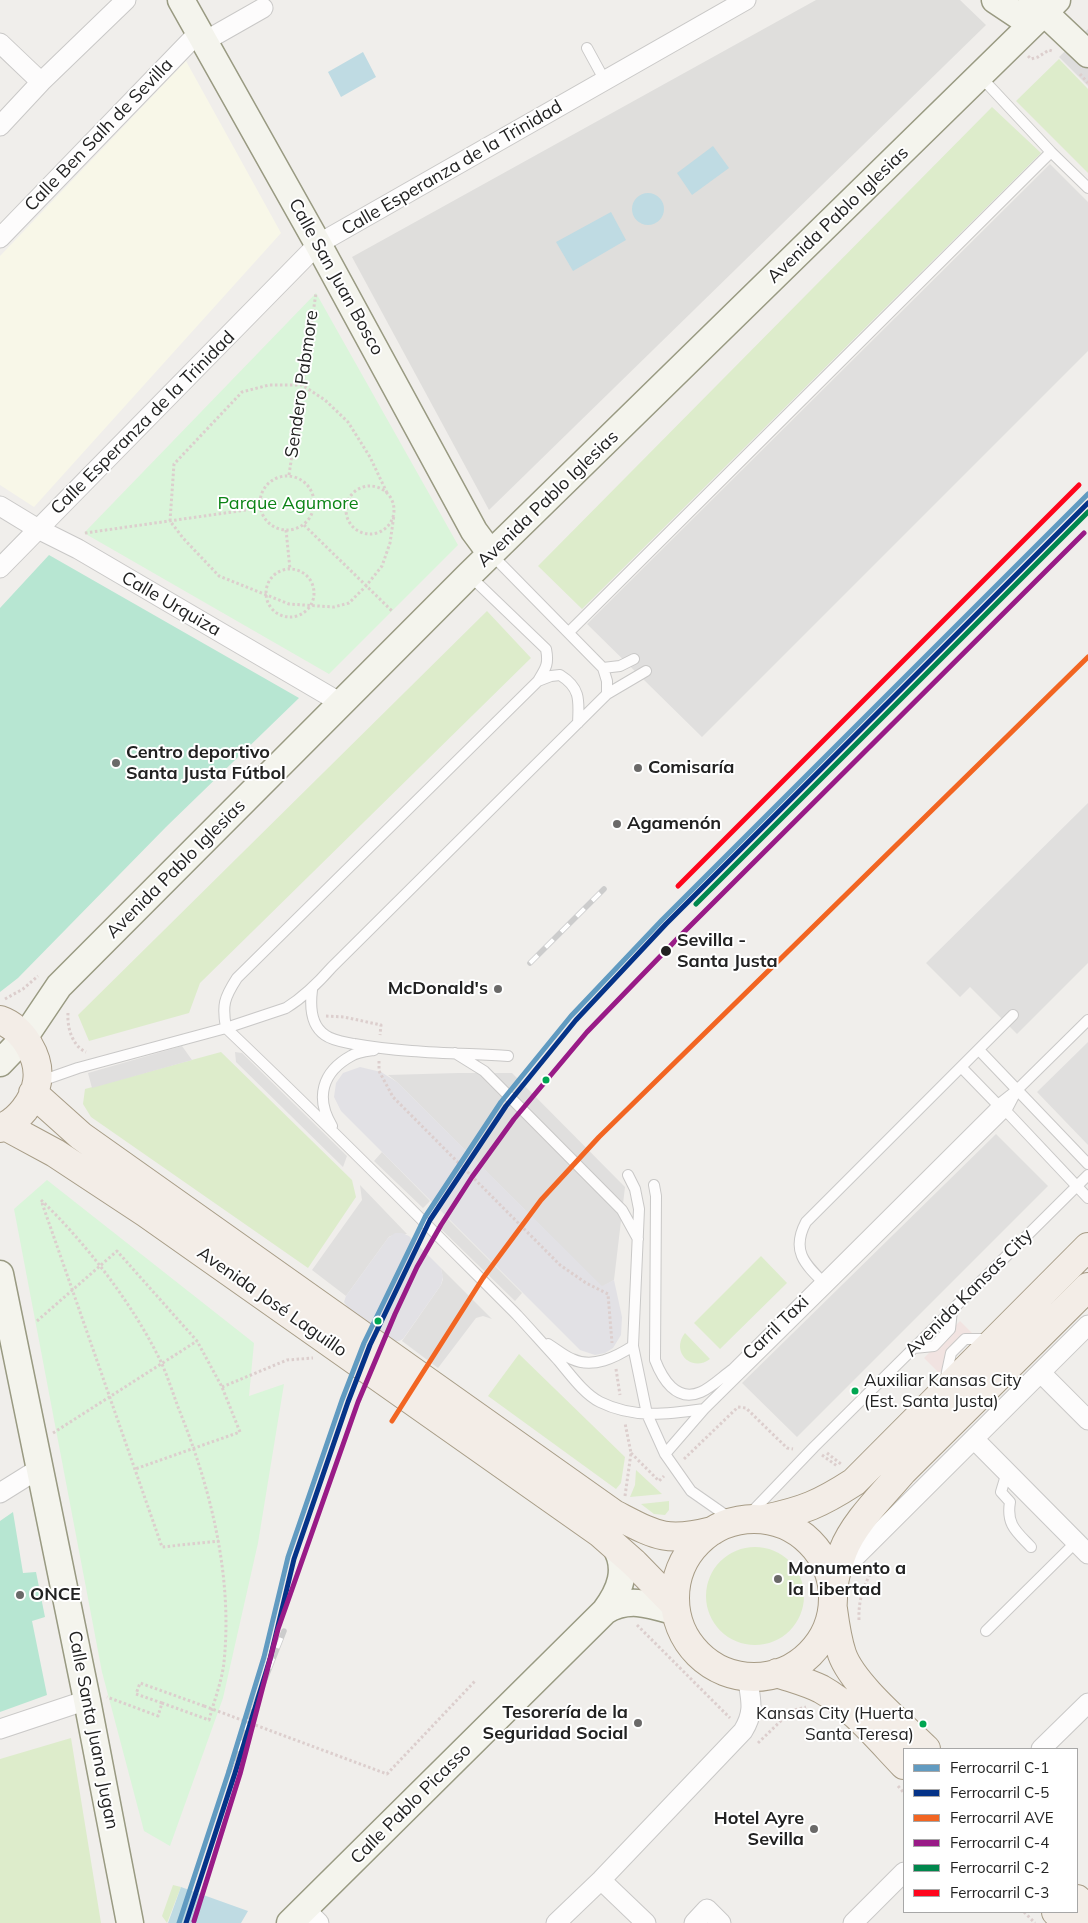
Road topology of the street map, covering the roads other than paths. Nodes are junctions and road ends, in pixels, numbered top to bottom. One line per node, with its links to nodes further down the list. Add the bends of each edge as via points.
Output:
1 (126, 0): 14 (street)
2 (181, 0): 7 (main road, Calle San Juan Bosco)
3 (746, 0): 13 (street, Calle Esperanza de la Trinidad)
4 (996, 1): 5 (main road, via 1019,16); 9 (main road, via 1012,26)
5 (1045, 3): 9 (main road, Avenida Pablo Iglesias); 11 (main road)
6 (263, 8): 7 (street, Calle Ben Salh de Sevilla)
7 (202, 36): 18 (street, Calle Ben Salh de Sevilla); 19 (main road, Calle San Juan Bosco)
8 (0, 43): 14 (street)
9 (1019, 47): 12 (main road, Avenida Pablo Iglesias)
10 (587, 48): 13 (lane)
11 (1073, 49)
12 (980, 76): 16 (lane); 22 (main road, Avenida Pablo Iglesias)
13 (605, 81): 19 (street, Calle Esperanza de la Trinidad)
14 (41, 82): 15 (street)
15 (0, 126)
16 (1051, 152): 17 (lane); 25 (lane)
17 (1088, 188)
18 (0, 238)
19 (318, 244): 21 (street, Calle Esperanza de la Trinidad); 22 (main road, Calle San Juan Bosco, via 474,531)
20 (0, 506): 21 (street, Calle Urquiza)
21 (38, 529): 23 (street, Calle Esperanza de la Trinidad); 31 (street, Calle Urquiza, via 78,549)
22 (491, 554): 24 (main road, Avenida Pablo Iglesias); 25 (lane)
23 (0, 568)
24 (469, 575): 29 (lane, via 546,649 548,661); 31 (main road, Avenida Pablo Iglesias)
25 (569, 632): 27 (lane)
26 (634, 659): 27 (lane, via 620,666)
27 (603, 668): 30 (lane)
28 (646, 671): 30 (lane)
29 (538, 680): 32 (lane, via 560,675 571,684 579,697); 37 (lane, via 237,978 225,998)
30 (608, 694): 32 (lane)
31 (341, 703): 36 (main road, Avenida Pablo Iglesias, via 56,989)
32 (578, 723): 33 (lane)
33 (312, 990): 37 (lane, via 286,1008); 38 (lane, via 312,1015 324,1035)
34 (1013, 1015): 39 (lane)
35 (1088, 1020): 45 (lane)
36 (8, 1027): 42 (main road, Avenida Pablo Iglesias); 44 (main road, via 32,1051 36,1066)
37 (226, 1028): 44 (lane, via 78,1068); 48 (lane)
38 (380, 1048): 40 (lane); 48 (lane, via 352,1055 330,1071 322,1094 326,1116)
39 (979, 1050): 43 (lane); 45 (lane)
40 (455, 1053): 41 (lane); 56 (lane, via 484,1071 622,1210)
41 (508, 1056)
42 (0, 1063)
43 (962, 1068): 46 (lane); 59 (lane, via 806,1222 799,1235 799,1251 806,1265)
44 (35, 1088): 47 (main road, via 23,1112); 55 (main road, via 81,1136)
45 (1017, 1090): 46 (lane); 49 (lane)
46 (1002, 1108): 53 (lane); 59 (lane)
47 (3, 1127): 55 (main road)
48 (339, 1137): 62 (lane)
49 (1088, 1164)
50 (628, 1175): 56 (lane, via 639,1209)
51 (1088, 1175): 53 (lane, Avenida Kansas City)
52 (654, 1185): 59 (lane, Carril Taxi, via 655,1360 662,1377 672,1389 686,1394 700,1393 733,1369)
53 (1076, 1187): 54 (lane); 74 (lane, Avenida Kansas City)
54 (1088, 1198)
55 (155, 1204): 73 (main road, Avenida José Laguillo)
56 (638, 1240): 63 (lane)
57 (1088, 1247): 74 (main road, via 854,1482 814,1506)
58 (0, 1274): 70 (main road, Calle Santa Juana Jugan)
59 (825, 1285): 65 (lane)
60 (1088, 1287): 78 (main road, via 903,1471 854,1530 843,1550)
61 (1088, 1325): 64 (street)
62 (539, 1338): 63 (lane, via 573,1360 592,1362 614,1358); 66 (lane, via 598,1401 623,1412)
63 (633, 1346): 66 (lane)
64 (1040, 1372): 67 (street); 68 (street)
65 (704, 1409): 66 (lane); 69 (lane)
66 (647, 1414): 69 (lane)
67 (1088, 1420)
68 (974, 1439): 71 (street); 78 (street)
69 (665, 1454): 74 (lane, via 690,1491)
70 (40, 1468): 72 (street); 84 (main road, Calle Santa Juana Jugan)
71 (1007, 1472): 76 (lane, via 1001,1492 1010,1502 1010,1522); 77 (street)
72 (0, 1492)
73 (601, 1519): 74 (main road, via 666,1537 689,1537); 75 (main road)
74 (739, 1523): 78 (main road, via 783,1525 803,1536 824,1559); 79 (main road, via 692,1548 678,1578)
75 (615, 1546): 79 (main road, via 634,1562); 80 (main road, via 620,1554 622,1573 614,1600)
76 (1031, 1547)
77 (1082, 1548): 81 (lane)
78 (834, 1591): 82 (main road, via 825,1634 816,1647 798,1663); 87 (main road, via 836,1634 843,1656 856,1677)
79 (676, 1609): 80 (main road, Calle Pablo Picasso, via 634,1602); 83 (main road, via 682,1628 701,1656 715,1666)
80 (605, 1611): 95 (main road, Calle Pablo Picasso)
81 (986, 1631)
82 (777, 1673): 83 (main road); 89 (main road, via 820,1689 836,1699)
83 (747, 1675): 91 (street, via 752,1707 750,1720 743,1730)
84 (86, 1695): 86 (street); 96 (main road, Calle Santa Juana Jugan)
85 (1088, 1703): 88 (street)
86 (0, 1729)
87 (925, 1748)
88 (1042, 1748)
89 (903, 1763)
90 (903, 1873): 101 (street)
91 (601, 1880): 97 (street); 98 (street)
92 (1078, 1901): 93 (main road)
93 (1088, 1910)
94 (1057, 1913): 102 (main road)
95 (305, 1918)
96 (130, 1923)
97 (556, 1923)
98 (646, 1923)
99 (694, 1923): 100 (street, via 707,1909)
100 (721, 1923)
101 (853, 1923)
102 (1067, 1923)

